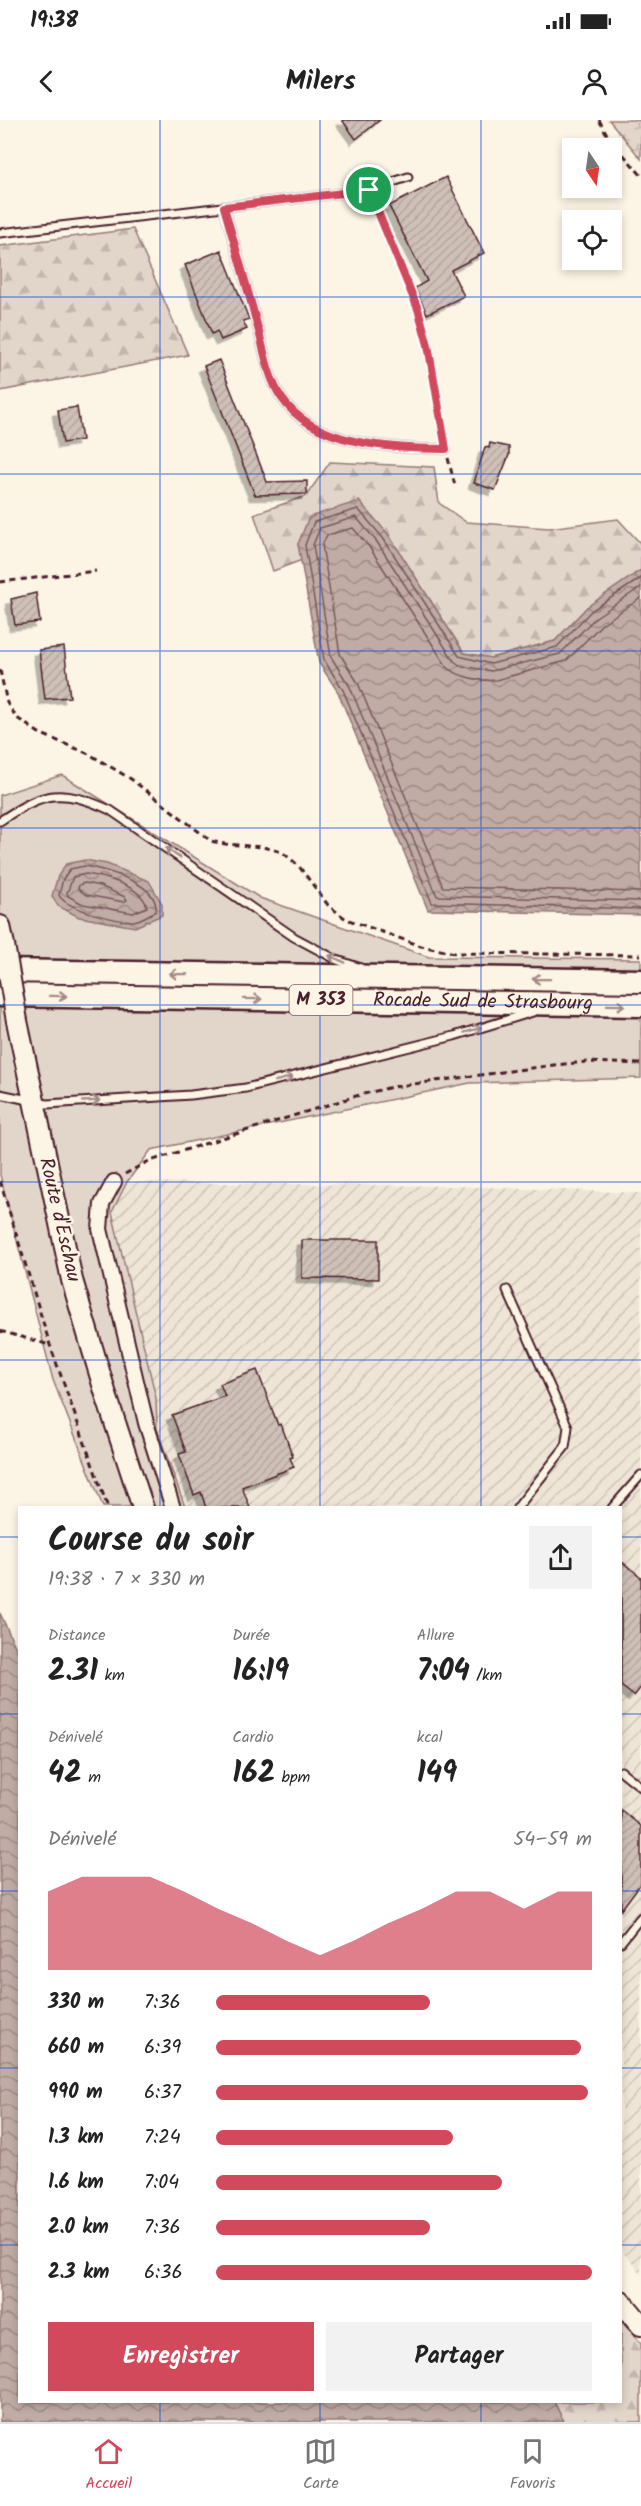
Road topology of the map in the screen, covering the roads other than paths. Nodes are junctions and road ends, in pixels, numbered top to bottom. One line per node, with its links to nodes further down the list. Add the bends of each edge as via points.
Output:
1 (408, 177): 2 (lane, via 369,190)
2 (224, 207): 3 (lane); 4 (lane, via 266,362 286,403 300,417 342,437 378,446)
3 (0, 233)
4 (446, 449)
5 (0, 820): 8 (lane, one-way to 5, via 337,960 294,937 110,810 87,800 66,794 43,796)
6 (2, 935): 14 (main road, Route d'Eschau, bridge)
7 (0, 971): 8 (highway, Rocade Sud de Strasbourg / M 353, one-way to 7)
8 (414, 978): 9 (highway, Rocade Sud de Strasbourg / M 353, one-way to 8)
9 (641, 981)
10 (0, 995): 11 (highway, Rocade Sud de Strasbourg / M 353, one-way to 11)
11 (565, 1004): 12 (highway, Rocade Sud de Strasbourg / M 353, one-way to 12); 14 (lane, one-way to 11, via 47,1104 246,1088)
12 (641, 1005)
13 (0, 1094): 14 (lane)
14 (33, 1101): 18 (main road, Route d'Eschau, via 72,1280)
15 (114, 1182): 19 (street, Route d'Eschau, via 102,1204 100,1229 146,1423)
16 (507, 1290): 20 (lane, via 568,1427 565,1447)
17 (641, 1475): 21 (lane)
18 (142, 1506)
19 (172, 1506)
20 (519, 1506)
21 (614, 1506)
22 (622, 1773): 23 (lane)
23 (641, 1787)
24 (641, 1917): 25 (lane)
25 (622, 1941)
26 (622, 2302): 27 (main road)
27 (641, 2325)

